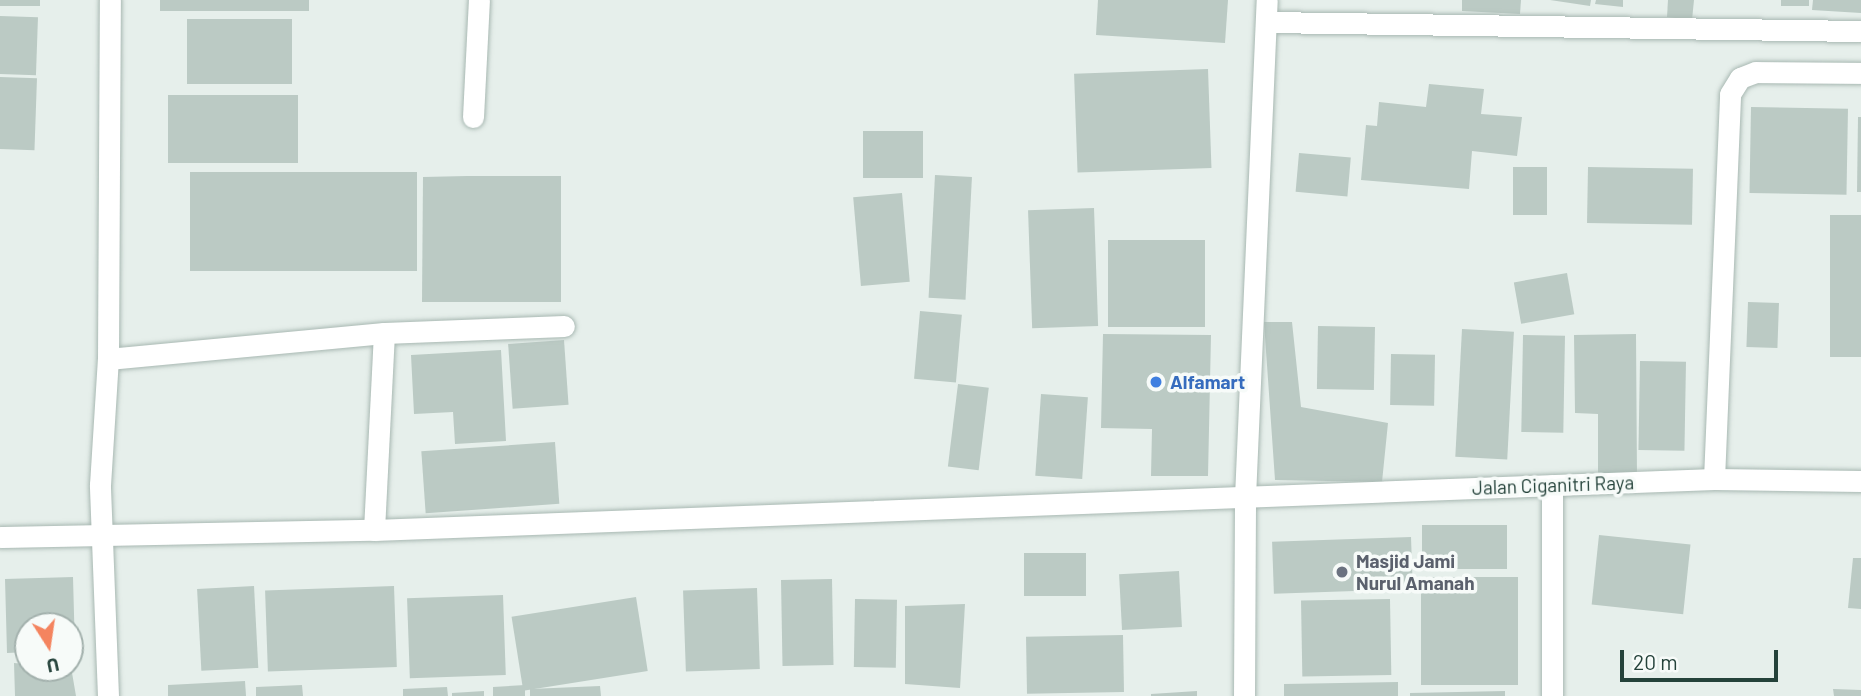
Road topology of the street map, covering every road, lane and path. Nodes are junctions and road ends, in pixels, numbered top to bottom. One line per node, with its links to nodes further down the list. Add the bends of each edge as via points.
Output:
1 (110, 0): 10 (street)
2 (479, 0): 7 (street)
3 (1267, 0): 4 (street)
4 (1267, 22): 5 (street); 14 (street)
5 (1861, 32)
6 (1861, 73): 11 (street, via 1756,72 1740,78 1730,94)
7 (473, 117)
8 (564, 326): 9 (street)
9 (384, 332): 10 (street); 15 (street)
10 (108, 359): 17 (street)
11 (1714, 479): 12 (street, Jalan Ciganitri Raya); 13 (street, Jalan Ciganitri Raya)
12 (1861, 481)
13 (1552, 485): 14 (street, Jalan Ciganitri Raya); 20 (street)
14 (1245, 497): 15 (street, Jalan Ciganitri Raya); 19 (street)
15 (374, 530): 17 (street, Jalan Ciganitri Raya)
16 (0, 537): 17 (street, Jalan Ciganitri Raya)
17 (101, 538): 18 (street)
18 (108, 696)
19 (1244, 696)
20 (1552, 696)

